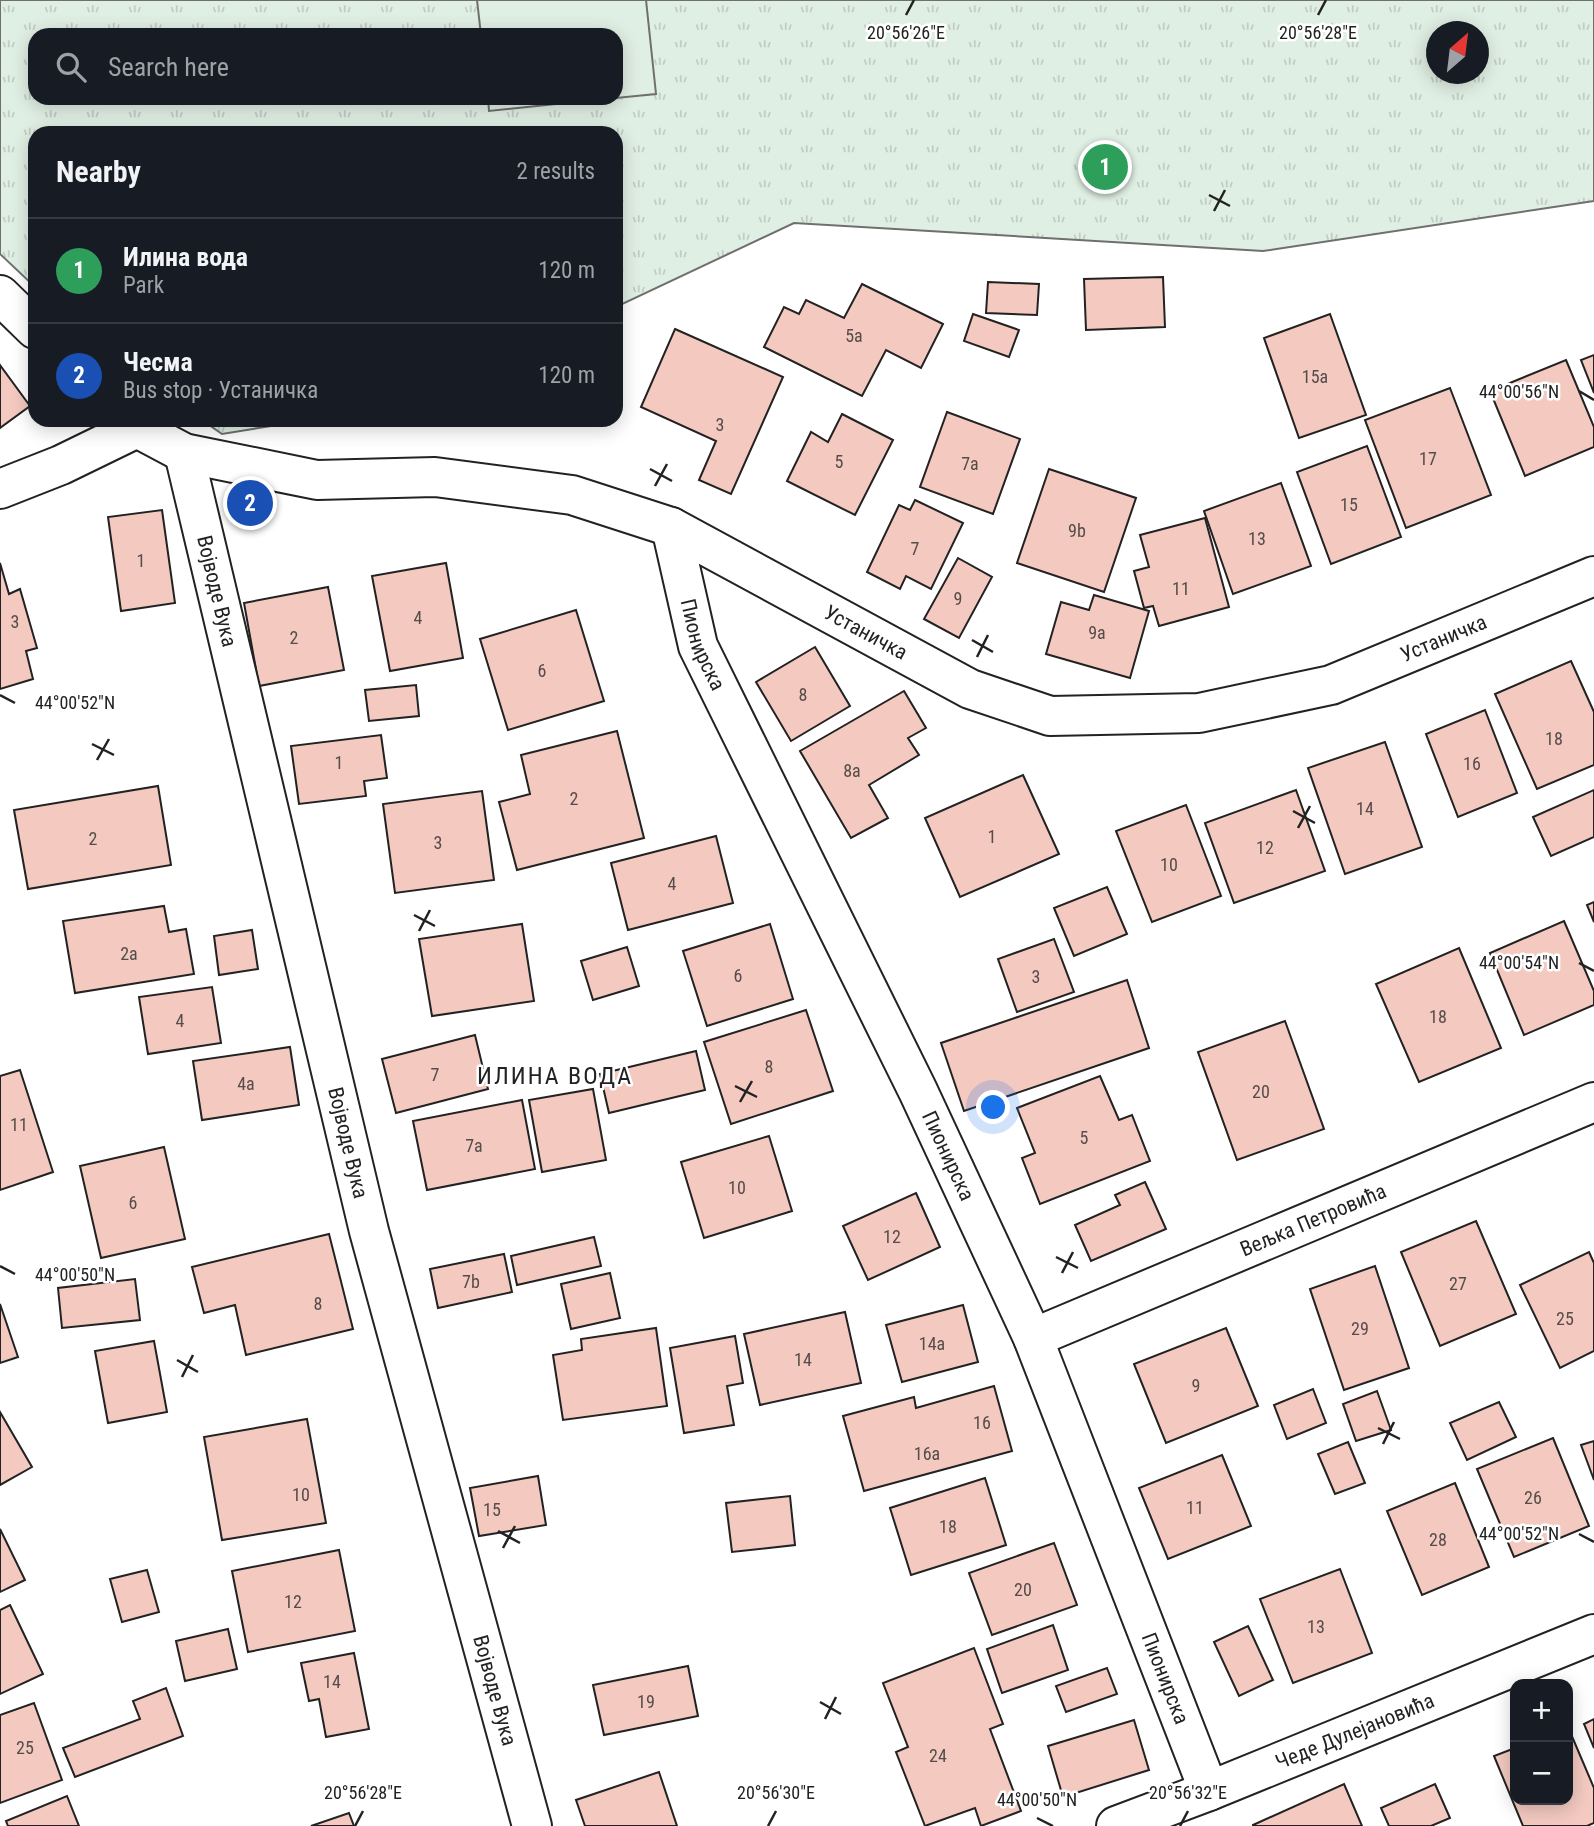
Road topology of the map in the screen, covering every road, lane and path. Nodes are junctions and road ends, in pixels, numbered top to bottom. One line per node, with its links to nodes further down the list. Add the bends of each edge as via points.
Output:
1 (0, 295): 2 (street)
2 (28, 322)
3 (128, 427): 6 (street, via 61,465)
4 (138, 427): 5 (street, Устаничка)
5 (184, 453): 7 (street, Устаничка, via 317,480 435,477 572,495); 13 (street, Војводе Вука, via 369,1231)
6 (0, 489)
7 (671, 527): 8 (street, Устаничка, via 970,689 1050,716 1199,713 1331,685); 10 (street, Пионирска, via 698,646 918,1091)
8 (1594, 576)
9 (1594, 1102): 10 (street, Вељка Петровића)
10 (1032, 1338): 12 (street, Пионирска)
11 (1594, 1634): 12 (street, Чеде Дулејановића)
12 (1209, 1791): 14 (street, Чеде Дулејановића)
13 (531, 1826)
14 (1116, 1826)

